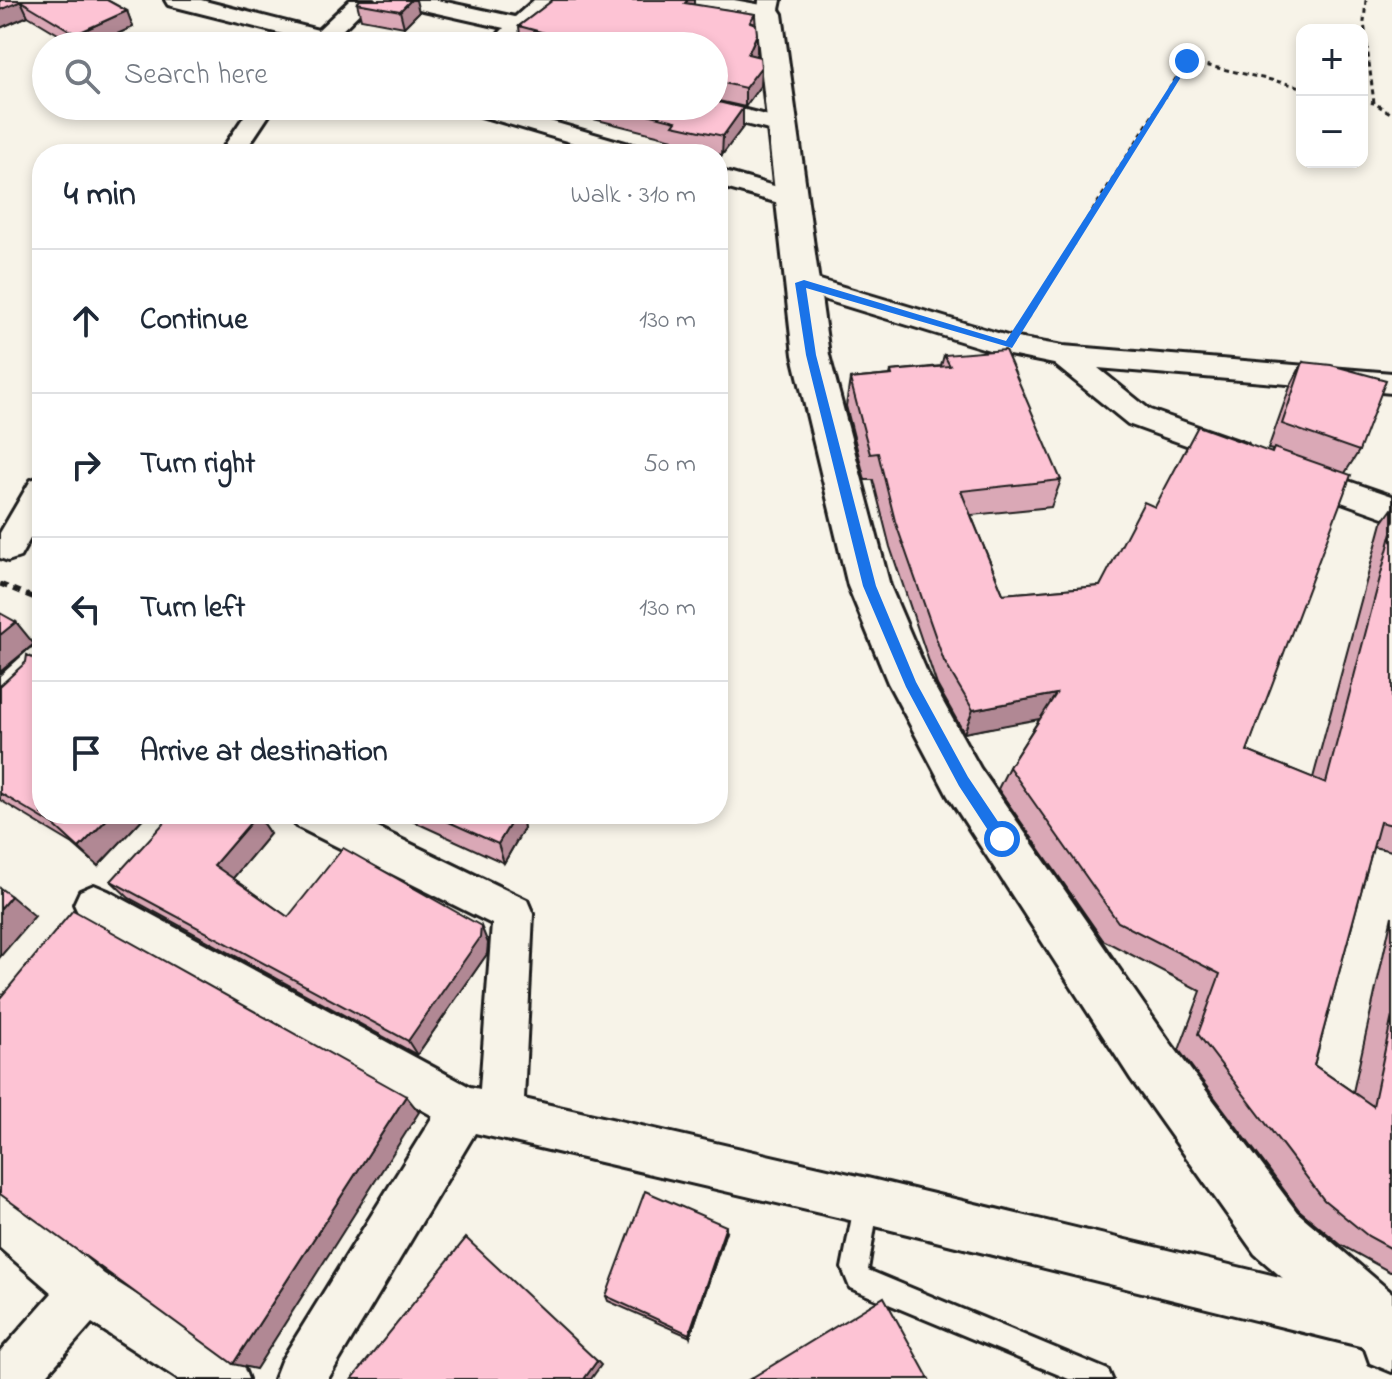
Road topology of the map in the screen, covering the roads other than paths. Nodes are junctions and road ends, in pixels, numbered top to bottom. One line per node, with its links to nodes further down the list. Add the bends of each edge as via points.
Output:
1 (176, 0): 8 (street)
2 (362, 0): 9 (street)
3 (409, 0): 7 (street)
4 (546, 0): 7 (street)
5 (690, 0): 6 (street)
6 (770, 7): 14 (street)
7 (520, 25): 10 (street)
8 (283, 32)
9 (328, 32)
10 (513, 32)
11 (728, 113): 14 (street)
12 (254, 120): 15 (street)
13 (520, 120): 16 (street)
14 (781, 126): 18 (street)
15 (238, 144)
16 (603, 144)
17 (728, 181): 18 (street)
18 (793, 199): 19 (street)
19 (800, 283): 20 (street, via 1009,346); 33 (street, via 811,355 869,586 910,683 964,782 1150,1060 1276,1233)
20 (1063, 356): 21 (street); 23 (street, via 1139,417)
21 (1392, 383)
22 (32, 506): 24 (street)
23 (1392, 508)
24 (8, 548)
25 (32, 668): 26 (street)
26 (0, 698)
27 (330, 824): 29 (street, via 513,914)
28 (124, 870): 29 (street, via 83,915)
29 (482, 1112): 30 (street); 36 (street)
30 (867, 1201): 33 (street); 37 (lane, via 854,1268 859,1279)
31 (0, 1217): 32 (street)
32 (87, 1291): 34 (street); 35 (street)
33 (1390, 1333)
34 (10, 1379)
35 (223, 1379)
36 (299, 1379)
37 (1099, 1379)

